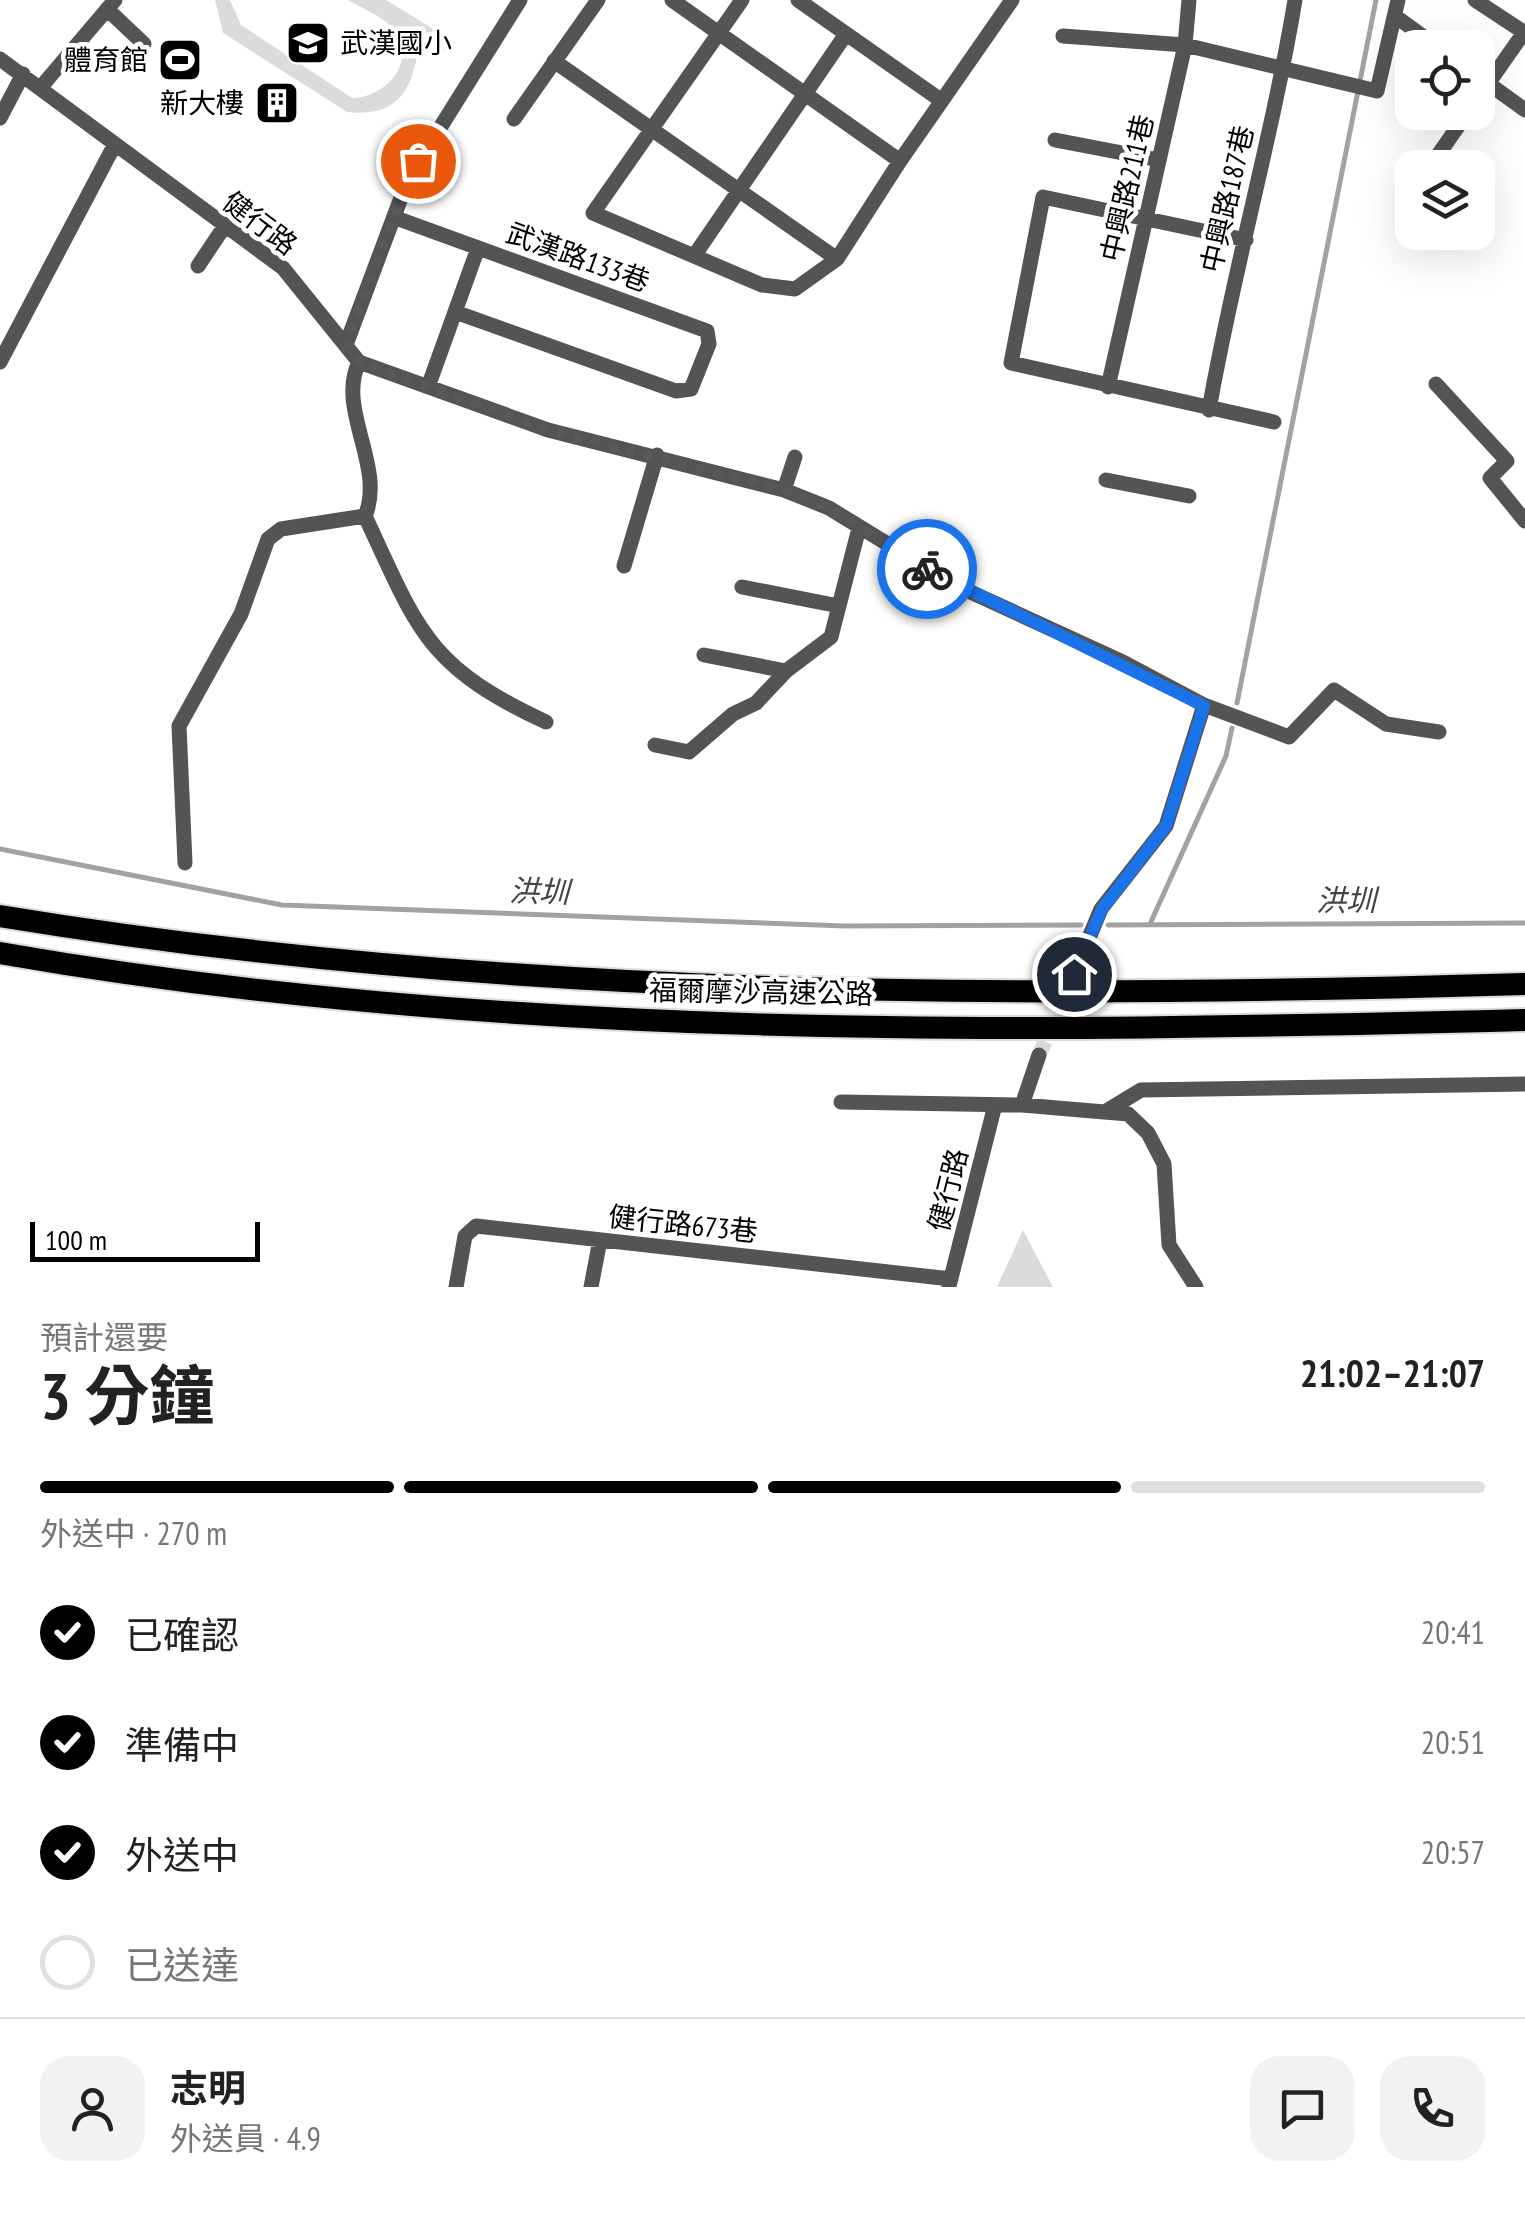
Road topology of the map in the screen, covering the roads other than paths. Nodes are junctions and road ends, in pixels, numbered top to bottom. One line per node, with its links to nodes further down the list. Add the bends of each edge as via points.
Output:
1 (520, 0): 37 (street, via 408,178)
2 (598, 0): 20 (street)
3 (672, 0): 14 (street)
4 (742, 0): 14 (street)
5 (798, 0): 15 (street)
6 (1012, 0): 27 (street)
7 (1189, 0): 18 (street, 中興路211巷)
8 (1295, 0): 22 (street, 中興路187巷)
9 (1475, 0): 13 (street)
10 (111, 5): 17 (street); 24 (street)
11 (1397, 8): 12 (street); 22 (street, via 1365,88)
12 (1420, 30)
13 (1525, 32): 21 (street)
14 (719, 34): 26 (street); 31 (street)
15 (846, 34): 26 (street); 27 (street)
16 (1063, 36): 18 (street)
17 (144, 44)
18 (1185, 45): 22 (street); 34 (street, 中興路211巷)
19 (0, 59): 23 (street, 健行路)
20 (554, 60): 30 (street); 31 (street)
21 (1495, 66)
22 (1284, 68): 40 (street, 中興路187巷)
23 (22, 74): 24 (street, 健行路); 29 (street)
24 (41, 87): 33 (street, 健行路)
25 (1495, 88): 28 (street)
26 (804, 94): 35 (street); 36 (street)
27 (942, 101): 35 (street)
28 (1525, 110)
29 (0, 118)
30 (514, 119)
31 (653, 130): 36 (street); 42 (street, via 593,213)
32 (1055, 140): 34 (street)
33 (115, 144): 39 (street, 健行路); 47 (street)
34 (1159, 160): 38 (street, 中興路211巷)
35 (900, 161): 43 (street)
36 (739, 190): 42 (street); 43 (street)
37 (396, 218): 41 (street, 武漢路133巷); 46 (street)
38 (1146, 219): 40 (street); 51 (street, 中興路211巷); 51 (street, via 1043,197 1011,364)
39 (224, 227): 44 (street); 46 (street, 健行路, via 283,268)
40 (1246, 240): 52 (street, 中興路187巷)
41 (478, 248): 45 (street); 45 (street, 武漢路133巷, via 707,331 710,344 690,388 676,391)
42 (694, 256): 43 (street, via 762,285 796,289)
43 (837, 259)
44 (198, 266)
45 (458, 313): 50 (street)
46 (347, 342): 48 (street, 健行路)
47 (0, 362)
48 (359, 362): 50 (street); 59 (street, via 350,379 368,476)
49 (1436, 384): 60 (street, via 1508,461 1490,478)
50 (428, 386): 54 (street, via 548,430)
51 (1108, 387): 52 (street)
52 (1210, 410): 53 (street)
53 (1274, 422)
54 (657, 456): 57 (street); 62 (street)
55 (795, 457): 57 (street)
56 (1106, 480): 58 (street)
57 (784, 490): 61 (street)
58 (1189, 496)
59 (365, 516): 68 (street, via 415,623 437,654 491,696); 71 (street, via 281,529 268,539 241,614 178,726)
60 (1525, 521)
61 (859, 528): 64 (street); 67 (street, via 953,584)
62 (624, 566)
63 (742, 586): 64 (street)
64 (839, 606): 66 (street, via 831,637)
65 (704, 654): 66 (street)
66 (786, 671): 70 (street, via 756,704 733,714 688,752)
67 (1204, 706): 69 (street, via 1289,737 1334,690 1386,724); 74 (street, via 1166,826 1102,909)
68 (546, 722)
69 (1439, 732)
70 (654, 745)
71 (185, 863)
72 (0, 916): 75 (highway, 福爾摩沙高速公路, via 383,966 697,986 1172,995)
73 (0, 953): 76 (highway, 福爾摩沙高速公路, via 414,1009 704,1022 1152,1030)
74 (1074, 974)
75 (1525, 984)
76 (1525, 1020)
77 (1038, 1056): 81 (street)
78 (1525, 1084): 82 (street, via 1141,1090)
79 (841, 1102): 80 (street, 健行路)
80 (995, 1105): 81 (street, 健行路); 84 (street, 健行路)
81 (1022, 1105): 82 (street, 健行路)
82 (1108, 1110): 87 (street, via 1128,1114 1148,1133 1164,1164 1169,1245)
83 (600, 1240): 84 (street, 健行路673巷); 85 (street, 健行路673巷, via 476,1226 465,1236); 86 (street)
84 (950, 1283)
85 (456, 1287)
86 (591, 1287)
87 (1196, 1287)

